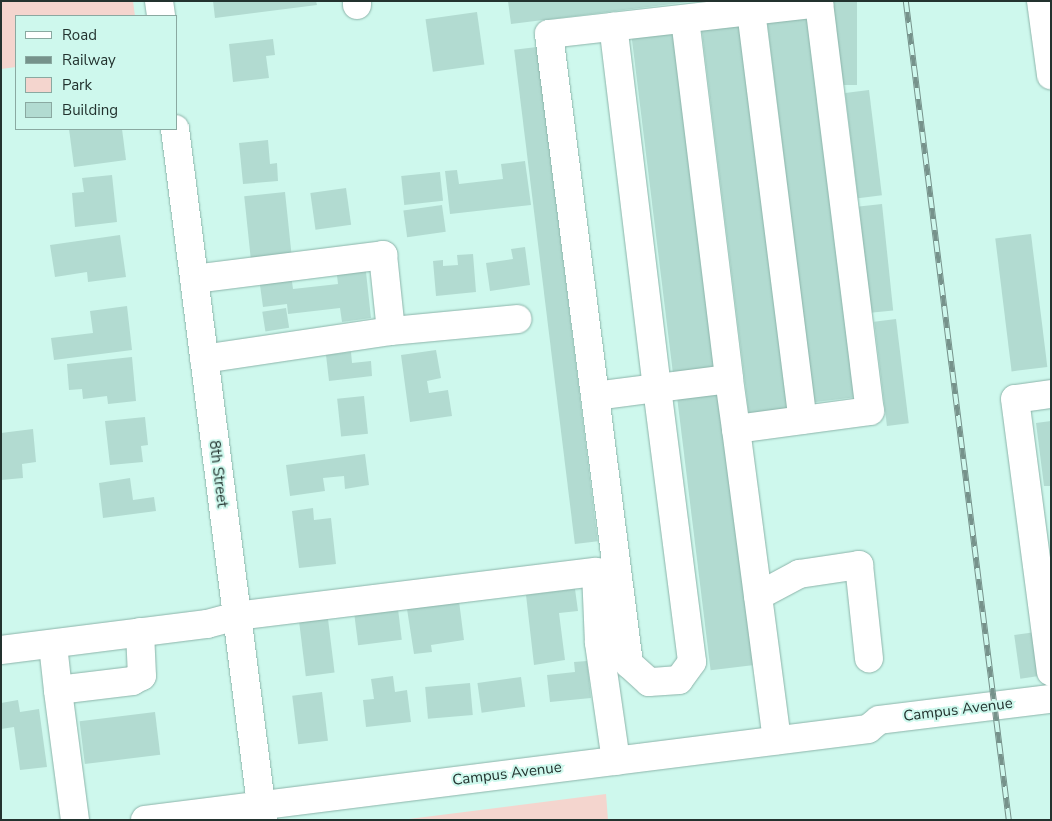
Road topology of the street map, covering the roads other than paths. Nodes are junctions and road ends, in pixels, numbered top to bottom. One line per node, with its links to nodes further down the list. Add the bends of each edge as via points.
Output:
1 (159, 1): 4 (street)
2 (1041, 1): 7 (street)
3 (751, 11): 5 (street); 17 (street); 17 (street, via 819,3 823,32 870,411)
4 (160, 15)
5 (685, 18): 6 (street); 13 (street)
6 (613, 27): 14 (street); 16 (street, via 549,34)
7 (1051, 75)
8 (175, 130): 9 (street, 8th Street)
9 (194, 279): 11 (street, via 383,255); 12 (street, 8th Street)
10 (517, 320): 11 (street)
11 (391, 331): 12 (street)
12 (204, 359): 21 (street, 8th Street)
13 (729, 379): 14 (street); 18 (street)
14 (657, 388): 16 (street); 16 (street, via 692,662 679,680 650,682 629,664)
15 (1051, 394): 19 (street, via 1016,399)
16 (595, 396)
17 (803, 420): 18 (street)
18 (736, 429): 20 (street)
19 (1042, 530): 26 (street)
20 (758, 596): 25 (street, via 799,574 858,565); 31 (street)
21 (236, 616): 22 (street); 32 (street, via 596,572 599,643); 33 (street, 8th Street)
22 (140, 632): 23 (street); 27 (street, via 142,676 132,681)
23 (52, 644): 24 (street); 27 (street)
24 (1, 650)
25 (870, 658)
26 (1051, 672)
27 (58, 690): 34 (street)
28 (1051, 699): 30 (street, Campus Avenue, via 879,720)
29 (1051, 715): 30 (street, Campus Avenue, via 880,736)
30 (868, 729): 31 (street, Campus Avenue)
31 (777, 740): 32 (street, Campus Avenue)
32 (616, 760): 33 (street, Campus Avenue)
33 (262, 812): 35 (street, Campus Avenue)
34 (75, 820)
35 (145, 820)

